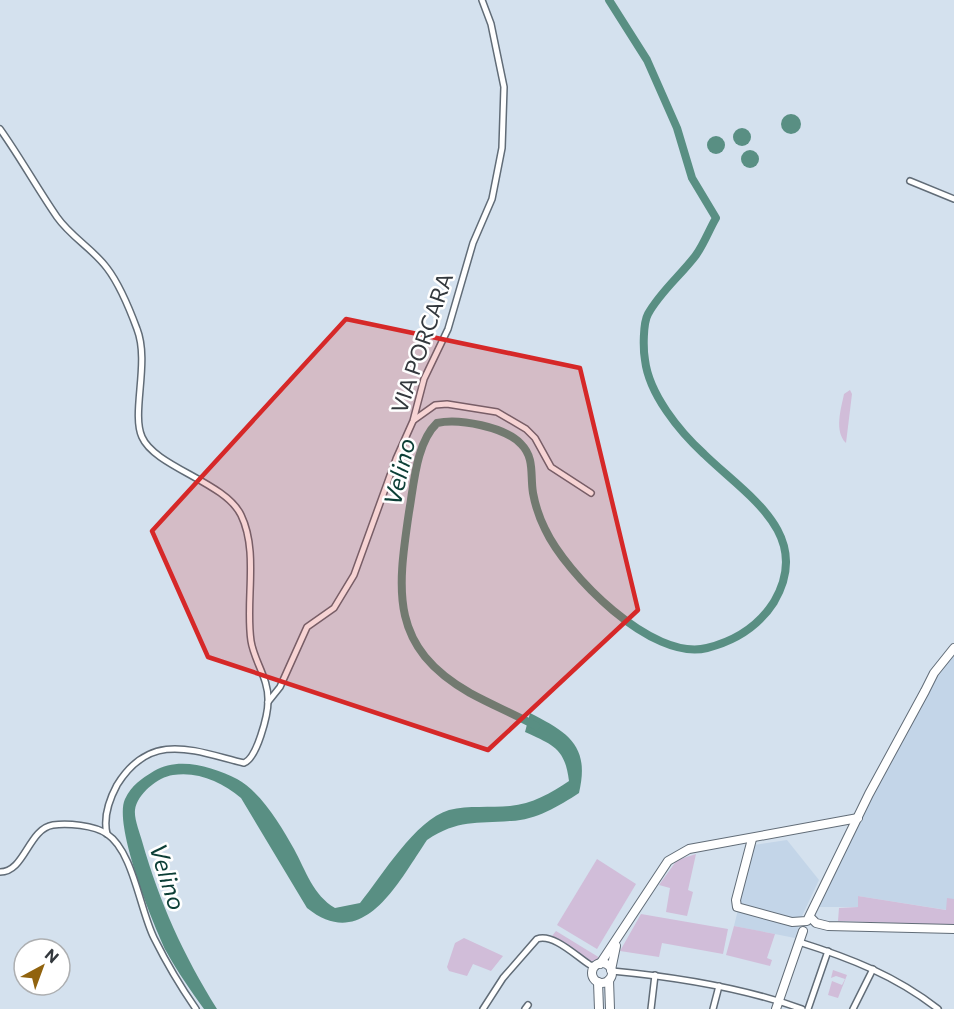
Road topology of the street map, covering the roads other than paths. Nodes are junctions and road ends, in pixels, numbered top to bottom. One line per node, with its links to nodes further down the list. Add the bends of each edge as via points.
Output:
1 (482, 0): 5 (street, VIA PORCARA, via 504,87 502,148 492,200 470,253 448,329 419,391)
2 (0, 129): 8 (street, via 62,224 108,269 137,329 142,351 143,440 241,515 249,556 250,638 263,671)
3 (909, 181): 4 (street)
4 (954, 199)
5 (413, 421): 6 (street, via 435,405 497,412 526,429 551,467); 8 (street, VIA PORCARA, via 347,588 334,608 307,627 280,687)
6 (591, 493)
7 (954, 648): 9 (street, via 934,673)
8 (268, 702): 10 (street, via 249,761 173,748 136,762 109,804 104,823)
9 (858, 818): 11 (street); 13 (street)
10 (107, 834): 12 (street, via 76,826 48,826 12,868); 29 (street, via 124,855 153,937)
11 (752, 838): 14 (street, via 737,907); 18 (street, via 689,849 672,857)
12 (0, 872)
13 (811, 918): 14 (street, via 804,923); 15 (street)
14 (792, 922): 17 (street)
15 (828, 926): 16 (street); 17 (street)
16 (954, 929)
17 (803, 931): 19 (street)
18 (618, 938): 21 (street); 23 (street)
19 (799, 942): 20 (street); 28 (street)
20 (828, 951): 22 (street); 36 (street)
21 (598, 965): 23 (street, via 606,964); 26 (street, via 593,974); 30 (street, via 590,965 551,939 537,939 503,978)
22 (873, 969): 37 (street); 38 (street, via 909,987)
23 (611, 970): 24 (street); 25 (street)
24 (655, 975): 27 (street); 33 (street)
25 (609, 980): 26 (street); 32 (street)
26 (598, 982): 31 (street)
27 (719, 986): 28 (street); 34 (street)
28 (778, 1005): 35 (street)
29 (196, 1009)
30 (483, 1009)
31 (599, 1009)
32 (610, 1009)
33 (651, 1009)
34 (713, 1009)
35 (802, 1009)
36 (808, 1009)
37 (853, 1009)
38 (938, 1009)

